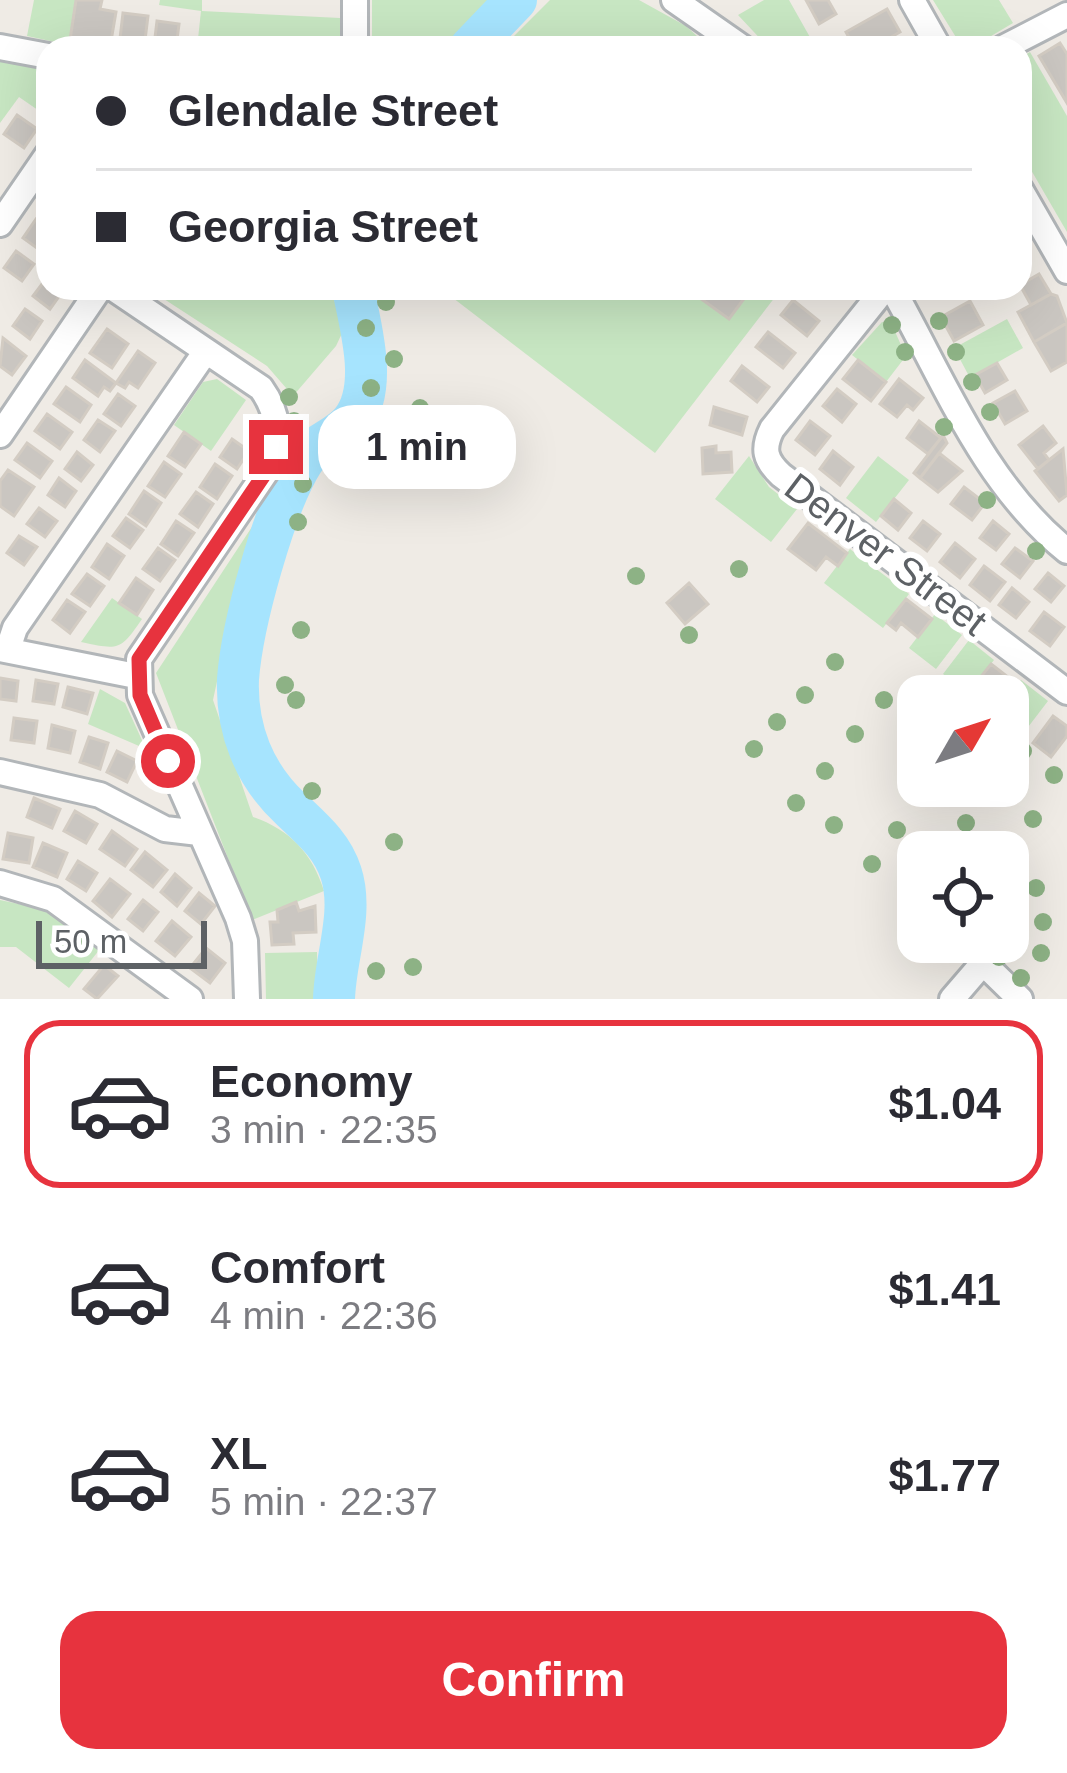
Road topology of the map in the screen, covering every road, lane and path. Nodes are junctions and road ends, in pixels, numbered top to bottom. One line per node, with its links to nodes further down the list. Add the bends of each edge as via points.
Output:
1 (355, 0): 5 (street)
2 (912, 0): 7 (street)
3 (695, 4): 6 (street)
4 (1067, 15): 8 (street)
5 (355, 36)
6 (730, 36)
7 (933, 36)
8 (1026, 36)
9 (0, 47): 10 (street)
10 (36, 54)
11 (36, 172): 13 (street)
12 (1032, 210): 14 (street)
13 (0, 224)
14 (1067, 271)
15 (92, 300): 20 (street)
16 (131, 300): 19 (street)
17 (878, 300): 24 (street, Denver Street, via 772,429 766,456 781,476)
18 (895, 300): 21 (street, via 1000,483)
19 (206, 351): 22 (street); 23 (street, via 274,405 276,447 139,659)
20 (0, 435)
21 (1067, 551)
22 (4, 649): 23 (street)
23 (136, 676): 26 (street)
24 (1067, 692)
25 (0, 772): 26 (street, via 100,795 165,829)
26 (199, 833): 29 (street, via 245,941)
27 (0, 883): 28 (street, via 53,898)
28 (190, 999)
29 (247, 999)
30 (952, 999): 31 (street, via 983,963)
31 (1021, 999)

